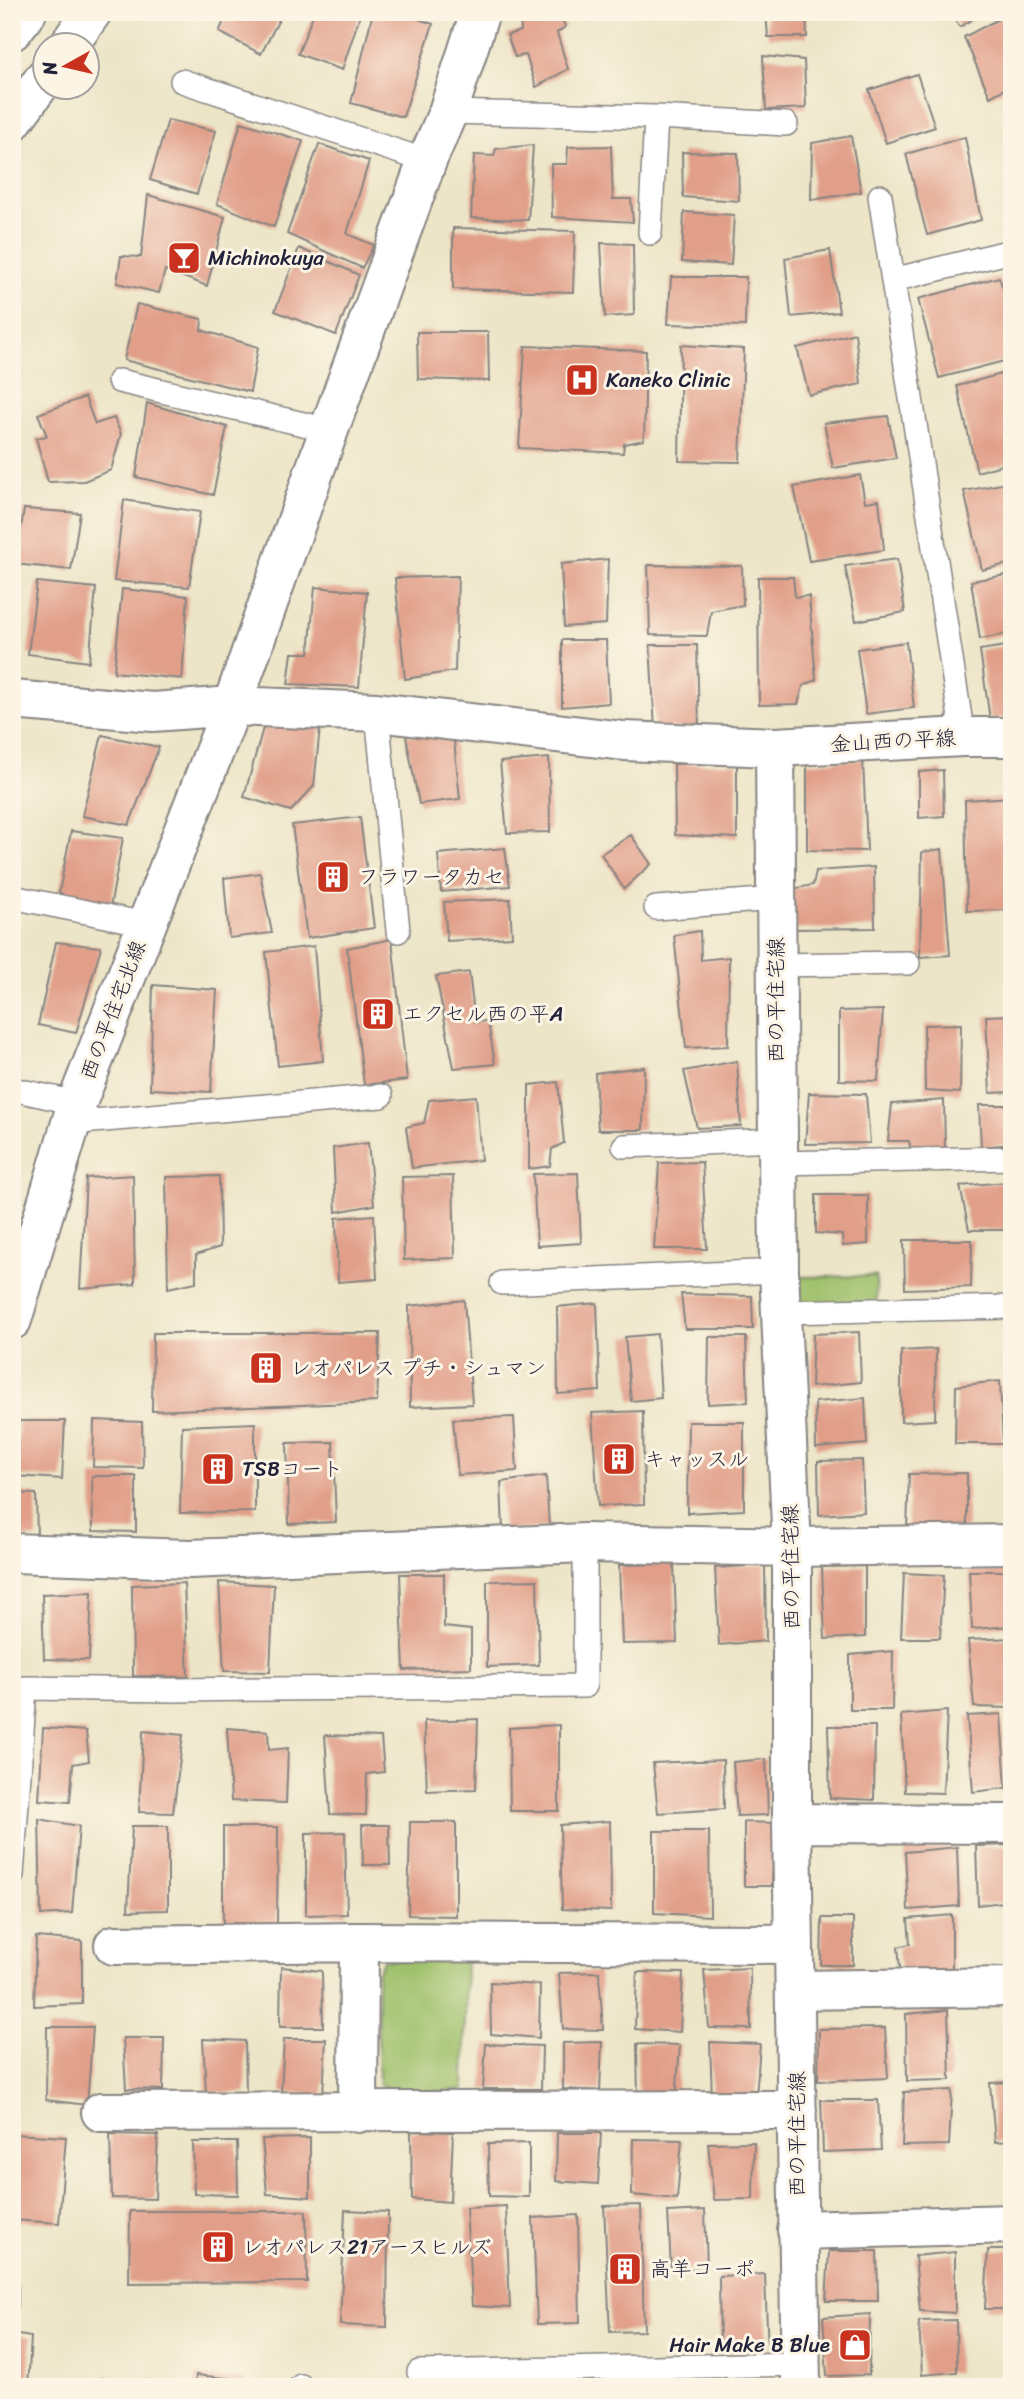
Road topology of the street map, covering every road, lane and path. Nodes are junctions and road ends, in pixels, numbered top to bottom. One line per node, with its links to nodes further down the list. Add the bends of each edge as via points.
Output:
1 (27, 12): 4 (street)
2 (92, 12): 5 (street)
3 (480, 12): 8 (street, 西の平住宅北線)
4 (12, 31)
5 (78, 32)
6 (182, 81): 12 (lane)
7 (32, 95): 10 (street)
8 (448, 112): 9 (lane); 12 (street, 西の平住宅北線)
9 (656, 117): 11 (lane); 14 (lane)
10 (12, 122)
11 (786, 124)
12 (427, 161): 18 (street, 西の平住宅北線)
13 (880, 196): 16 (lane)
14 (650, 233)
15 (1012, 251): 16 (lane)
16 (894, 280): 22 (lane)
17 (119, 381): 18 (lane)
18 (329, 430): 20 (street, 西の平住宅北線)
19 (12, 700): 20 (street, 金山西の平線, via 153,712)
20 (232, 706): 21 (street, 金山西の平線); 28 (street, 西の平住宅北線)
21 (377, 712): 24 (street, 金山西の平線, via 624,741); 29 (lane)
22 (963, 737): 23 (street, 金山西の平線); 24 (street, 金山西の平線)
23 (1012, 737)
24 (775, 747): 26 (street, 西の平住宅線)
25 (12, 897): 28 (lane)
26 (776, 899): 27 (lane); 31 (street, 西の平住宅線)
27 (656, 908)
28 (146, 924): 34 (street, 西の平住宅北線)
29 (398, 931)
30 (908, 963): 31 (lane)
31 (775, 965): 36 (street, 西の平住宅線)
32 (12, 1089): 34 (lane)
33 (381, 1096): 34 (lane)
34 (74, 1113): 40 (street, 西の平住宅北線)
35 (624, 1146): 36 (lane)
36 (777, 1152): 37 (lane); 38 (street, 西の平住宅線)
37 (1012, 1158)
38 (779, 1271): 39 (lane); 42 (street, 西の平住宅線)
39 (502, 1283)
40 (14, 1305)
41 (1012, 1307): 42 (lane)
42 (782, 1312): 45 (street, 西の平住宅線)
43 (584, 1543): 45 (street); 46 (street, via 191,1559); 49 (lane, via 585,1686 25,1688)
44 (1012, 1544): 45 (street)
45 (792, 1547): 47 (street, 西の平住宅線)
46 (12, 1553)
47 (792, 1823): 48 (street); 51 (street, 西の平住宅線)
48 (1012, 1824)
49 (12, 1875)
50 (359, 1942): 51 (street); 52 (street); 57 (street)
51 (794, 1944): 54 (street, 西の平住宅線)
52 (114, 1945)
53 (1012, 1987): 54 (street)
54 (795, 1990): 55 (street, 西の平住宅線)
55 (797, 2110): 57 (street); 59 (street, 西の平住宅線)
56 (101, 2112): 57 (street)
57 (358, 2113)
58 (1012, 2224): 59 (street)
59 (797, 2230): 61 (street, 西の平住宅線)
60 (419, 2372): 61 (lane)
61 (801, 2376)

